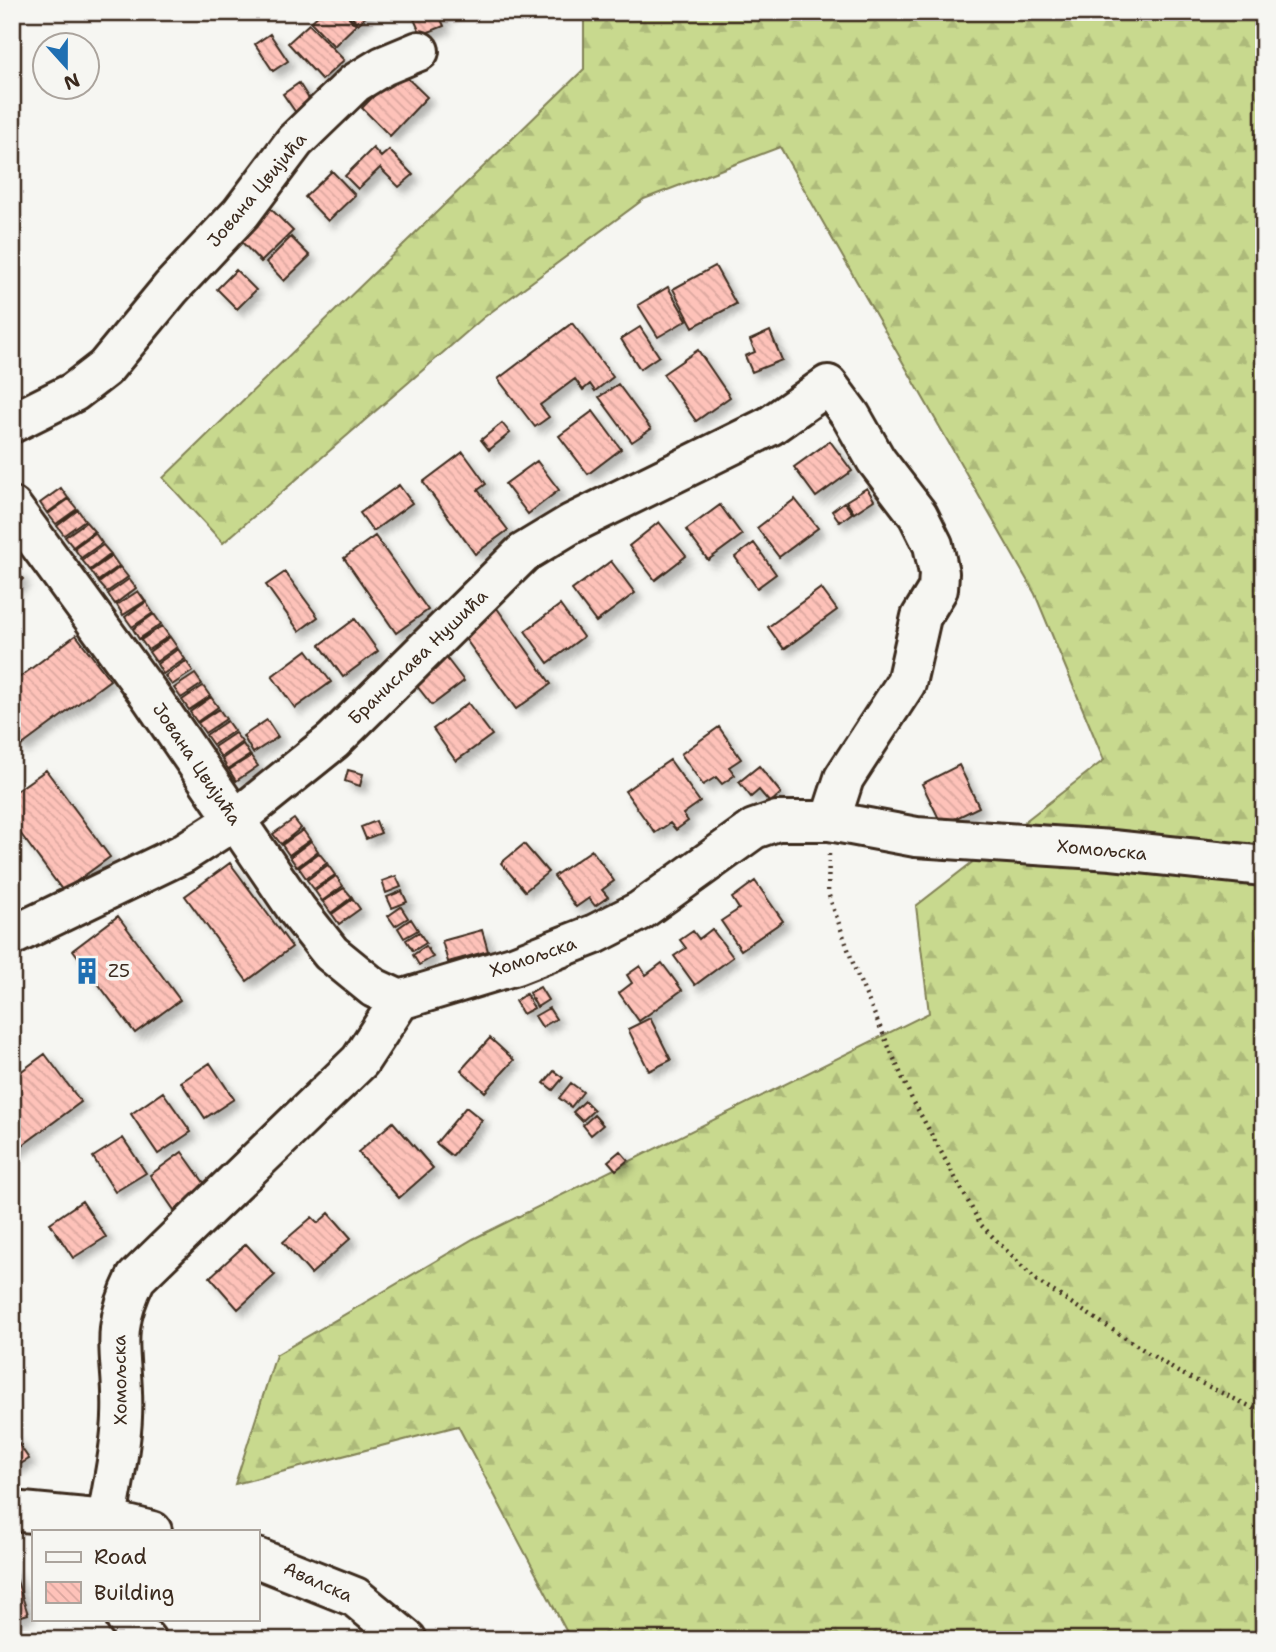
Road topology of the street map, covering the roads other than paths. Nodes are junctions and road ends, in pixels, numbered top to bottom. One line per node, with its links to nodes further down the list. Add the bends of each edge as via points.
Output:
1 (419, 51): 2 (street, Јована Цвијића, via 355,83 295,141 241,213 105,368 74,392)
2 (12, 423)
3 (12, 507): 4 (street, Јована Цвијића)
4 (235, 820): 5 (street, Бранислава Нушића, via 333,741 523,553 571,524 770,426 828,385 918,515 940,573 938,589 921,617 906,683 845,778); 7 (street, Бранислава Нушића, via 182,854); 8 (street, Јована Цвијића, via 331,953 374,988)
5 (830, 821): 6 (street, Хомољска, via 916,837); 8 (street, Хомољска, via 777,821 754,829 640,911 595,934 541,957)
6 (1264, 866)
7 (12, 936)
8 (400, 1000): 10 (street, Хомољска, via 360,1061 136,1278 118,1330 122,1417)
9 (12, 1511): 10 (street)
10 (85, 1523): 11 (street)
11 (144, 1530)
12 (259, 1559): 15 (street, Авалска, via 355,1597)
13 (127, 1620): 14 (street)
14 (146, 1640)
15 (407, 1640)

